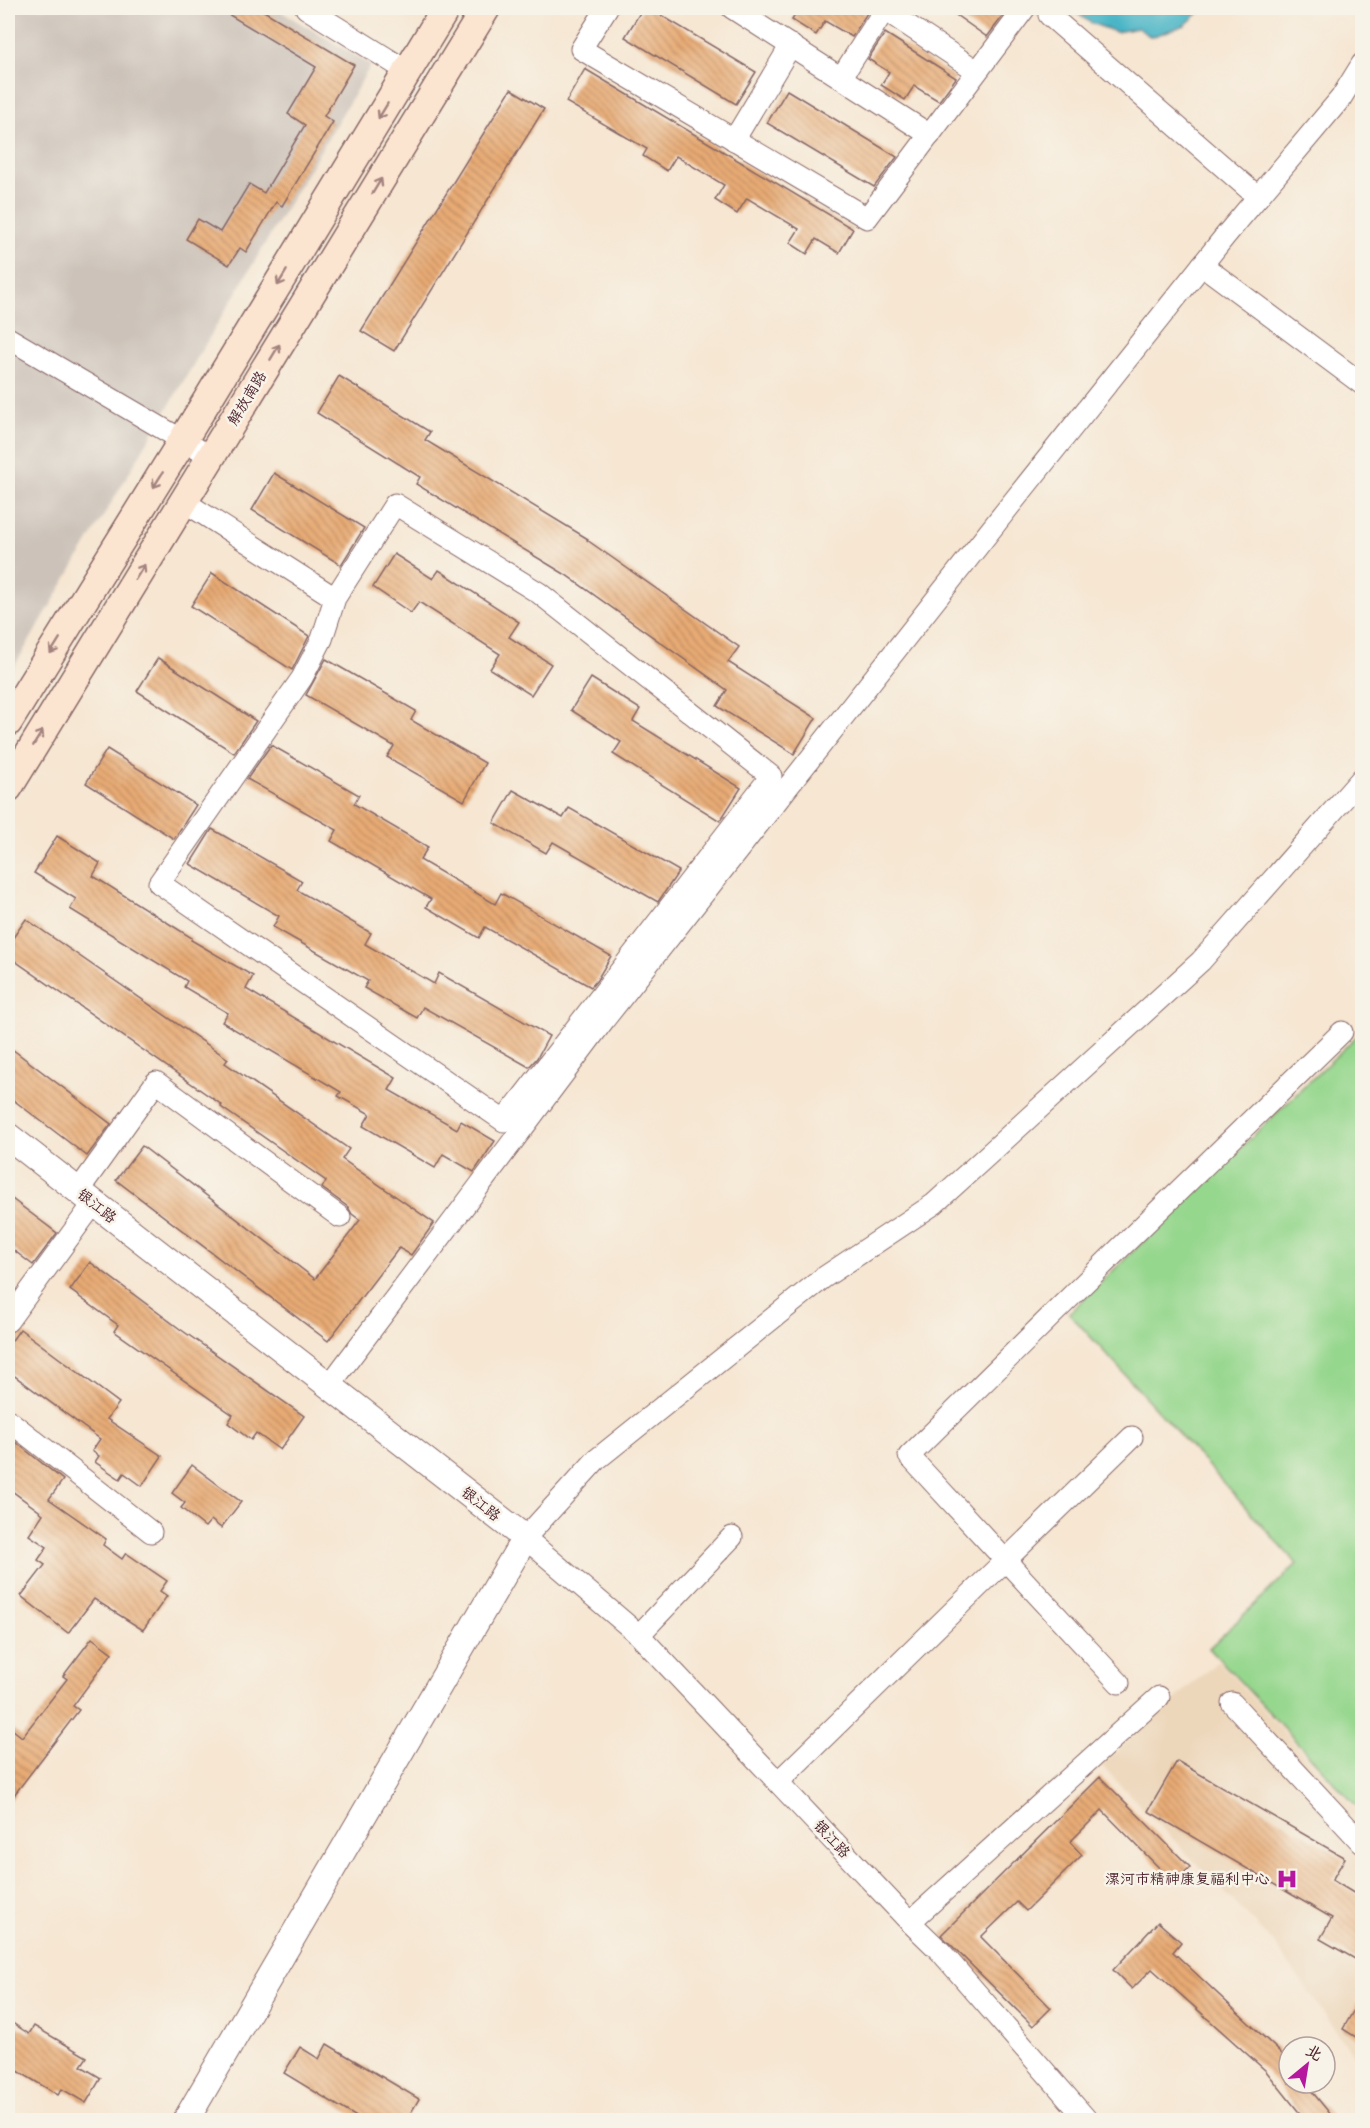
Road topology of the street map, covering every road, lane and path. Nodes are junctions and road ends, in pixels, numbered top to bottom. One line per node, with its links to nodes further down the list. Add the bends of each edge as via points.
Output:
1 (306, 8): 11 (street)
2 (446, 8): 11 (main road)
3 (486, 8): 21 (main road, 解放南路, one-way to 3)
4 (607, 8): 15 (street, via 581,49)
5 (884, 8): 12 (street); 13 (street)
6 (1025, 8): 12 (street)
7 (1052, 8): 16 (street, via 1049,15)
8 (742, 10): 9 (street)
9 (791, 45): 13 (street); 15 (street)
10 (1362, 64): 16 (street, via 1341,98)
11 (407, 71): 20 (main road, one-way to 20)
12 (977, 71): 14 (street)
13 (841, 78): 14 (street)
14 (930, 135): 15 (street, via 867,218)
15 (734, 140)
16 (1258, 197): 17 (street)
17 (1202, 265): 19 (street); 32 (street, via 612,1011)
18 (8, 338): 20 (street)
19 (1362, 384)
20 (183, 440): 21 (street); 24 (main road, one-way to 24)
21 (211, 457): 22 (main road, 解放南路)
22 (183, 501): 23 (street); 26 (main road, 解放南路, one-way to 22)
23 (335, 598): 23 (street, via 322,639 302,678 159,883 504,1121 771,776 538,593 395,504)
24 (8, 722)
25 (1362, 778): 36 (street, via 1201,961 951,1189 823,1278 596,1460)
26 (8, 788)
27 (1342, 1032): 38 (street, via 909,1456)
28 (8, 1136): 29 (street, 银江路)
29 (86, 1197): 30 (street, via 156,1082); 31 (street); 32 (street, 银江路)
30 (340, 1217)
31 (8, 1321)
32 (329, 1386): 36 (street, 银江路)
33 (8, 1420): 35 (street)
34 (1132, 1437): 38 (street)
35 (151, 1532)
36 (525, 1538): 39 (street, 银江路); 46 (street)
37 (732, 1538): 39 (street)
38 (1006, 1560): 40 (street); 43 (street)
39 (639, 1635): 43 (street, 银江路)
40 (1119, 1683)
41 (1159, 1697): 45 (street)
42 (1232, 1702): 44 (street)
43 (778, 1782): 45 (street, 银江路)
44 (1362, 1843)
45 (910, 1922): 47 (street, 银江路)
46 (186, 2121)
47 (1087, 2121)

